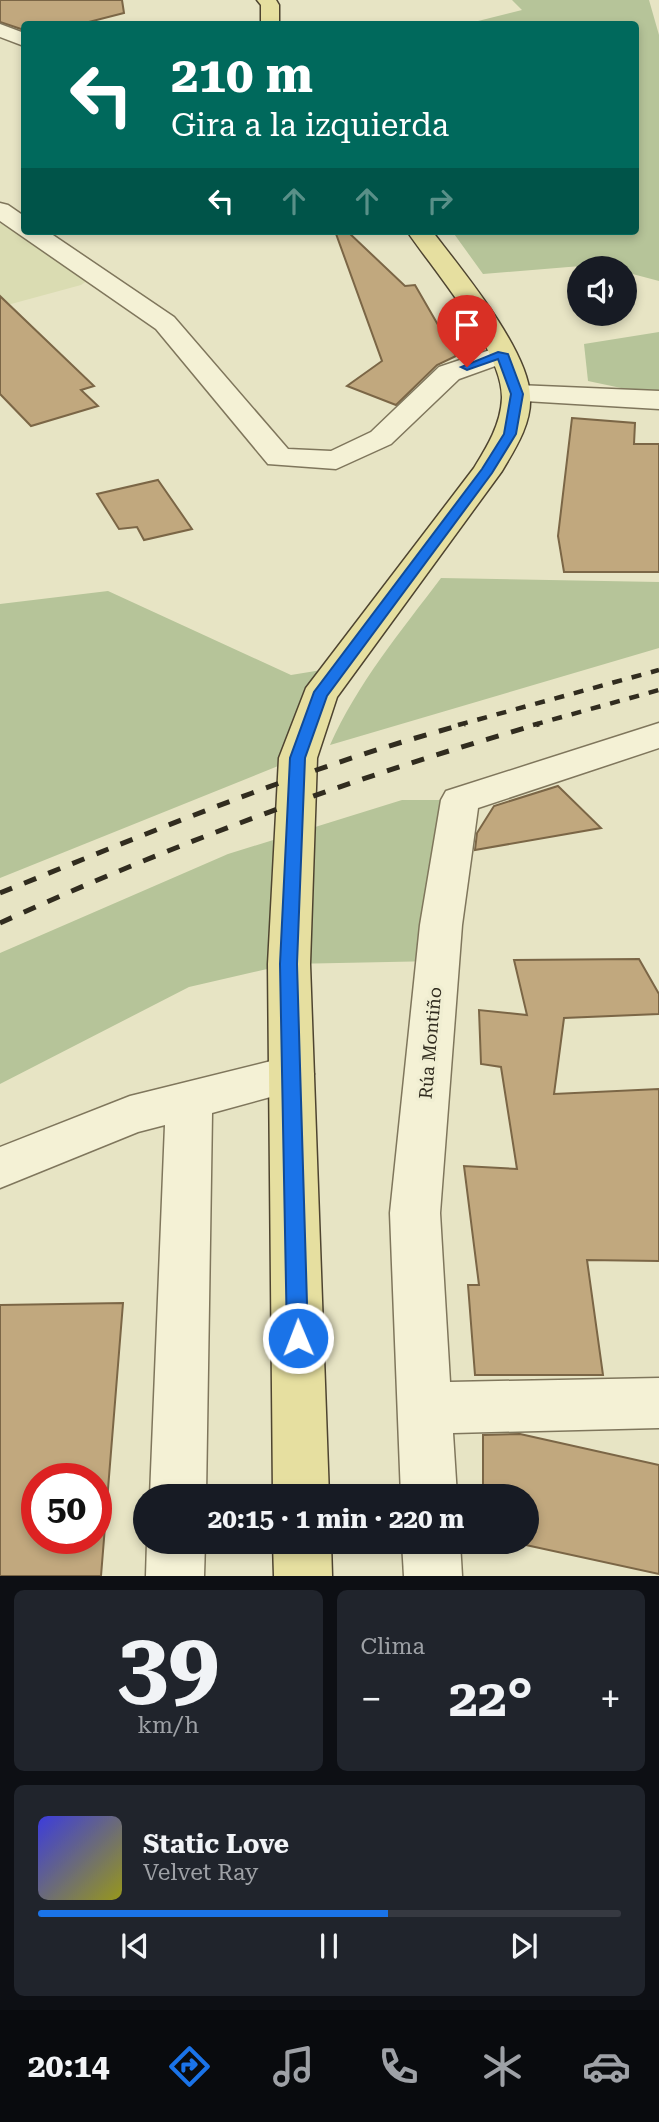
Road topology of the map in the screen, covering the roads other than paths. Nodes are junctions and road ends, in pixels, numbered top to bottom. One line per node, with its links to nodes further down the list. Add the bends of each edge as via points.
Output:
1 (266, 0): 2 (main road)
2 (270, 21)
3 (0, 30): 4 (street)
4 (21, 39)
5 (0, 210): 6 (street)
6 (21, 225)
7 (37, 235): 9 (street, via 165,323 279,458 336,460 382,438 449,373)
8 (422, 235): 9 (main road, via 481,316)
9 (502, 354): 10 (main road)
10 (517, 394): 11 (street); 13 (main road, via 510,434 319,696 298,758 289,964)
11 (659, 400)
12 (659, 735): 17 (street, Rúa Montiño, via 460,800 441,925 415,1213)
13 (291, 1074): 14 (street); 19 (main road)
14 (190, 1099): 15 (street, via 130,1115); 18 (street)
15 (0, 1168)
16 (659, 1403): 17 (street)
17 (424, 1408): 20 (street, Rúa Montiño)
18 (178, 1484)
19 (301, 1484)
20 (428, 1484)
21 (176, 1554): 24 (street)
22 (302, 1554): 25 (main road)
23 (432, 1554): 26 (street)
24 (175, 1576)
25 (303, 1576)
26 (433, 1576)

